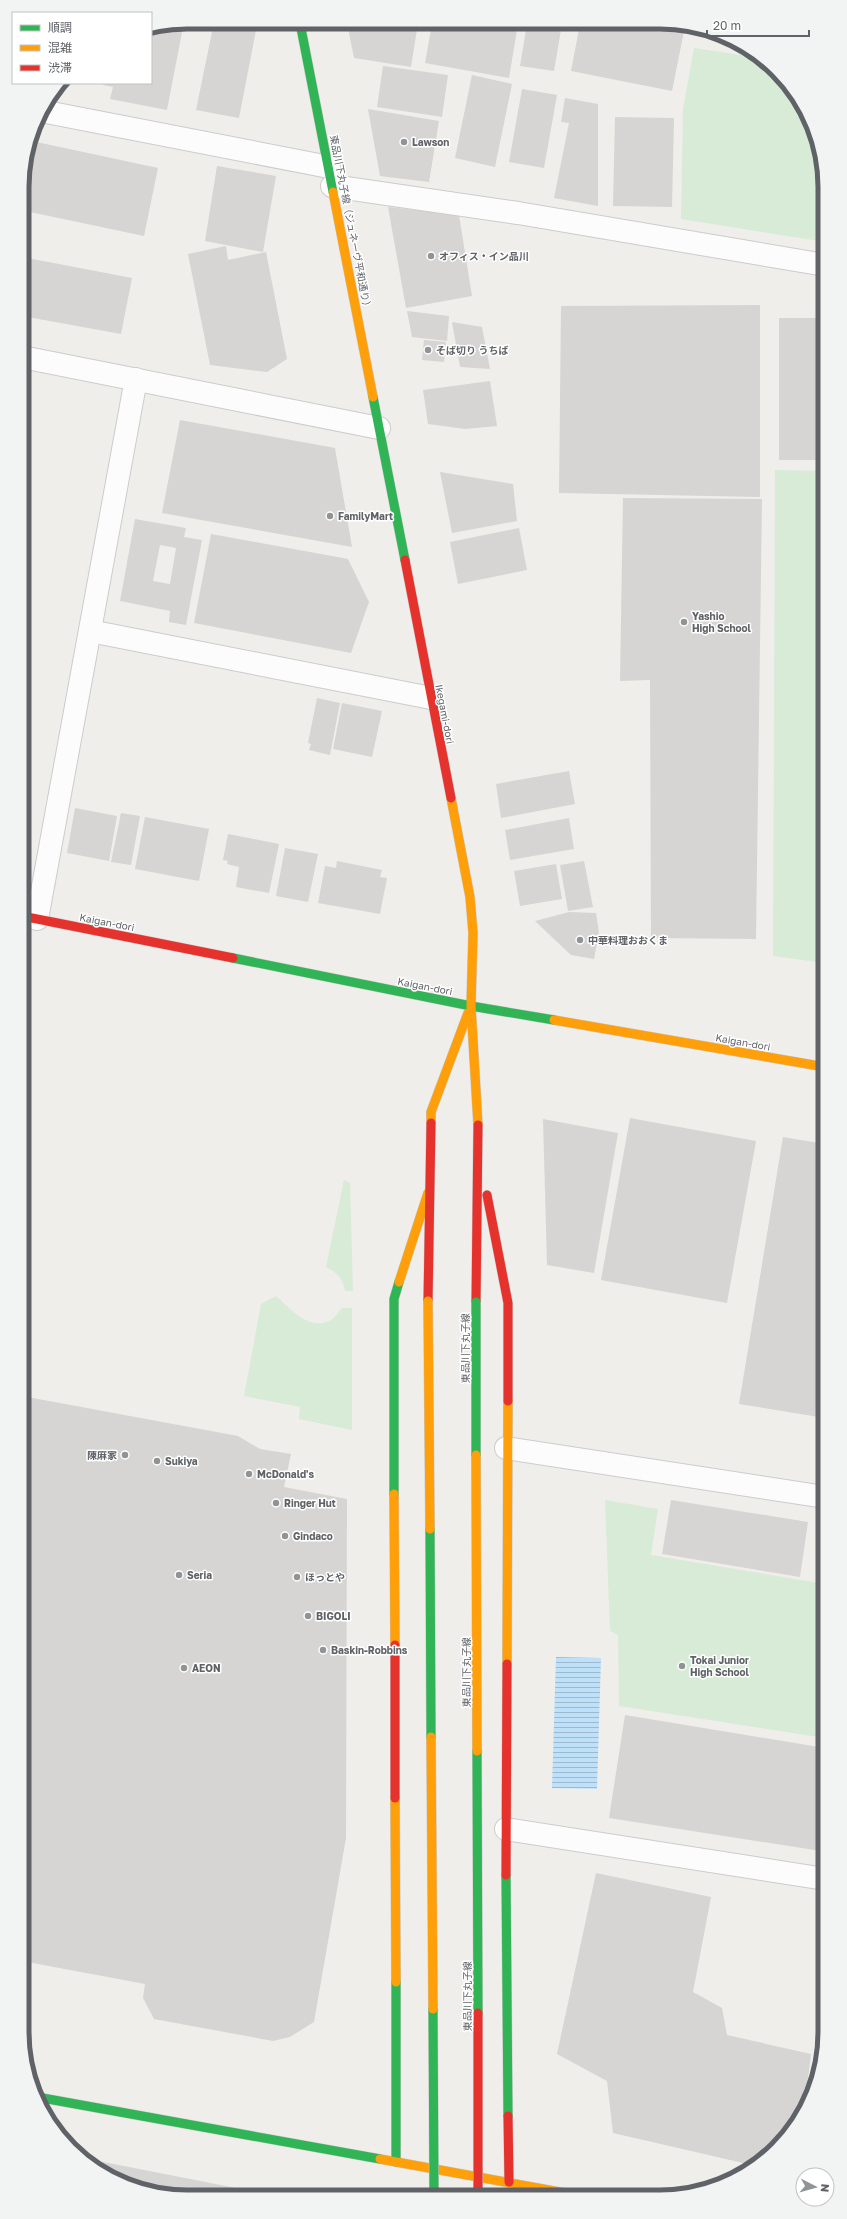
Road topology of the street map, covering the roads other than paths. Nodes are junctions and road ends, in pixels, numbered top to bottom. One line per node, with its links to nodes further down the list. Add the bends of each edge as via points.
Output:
1 (301, 29): 3 (main road, 東品川下丸子線（ジュネーヴ平和通り）)
2 (48, 112): 3 (street)
3 (330, 176): 4 (street, via 518,213); 7 (main road, 東品川下丸子線（ジュネーヴ平和通り）)
4 (818, 264)
5 (29, 358): 6 (street)
6 (136, 379): 7 (street); 8 (street)
7 (379, 428): 9 (main road, Ikegami-dori)
8 (90, 631): 9 (street); 10 (street)
9 (431, 698): 11 (main road, Ikegami-dori, via 470,897 473,934)
10 (30, 917): 11 (main road, Kaigan-dori)
11 (471, 1006): 12 (main road, Kaigan-dori); 13 (main road); 14 (main road, via 431,1112)
12 (818, 1066)
13 (478, 1148): 15 (main road, via 508,1303); 23 (main road, 東品川下丸子線, bridge)
14 (428, 1194): 20 (main road, via 394,1299); 22 (main road, bridge)
15 (506, 1448): 16 (street); 17 (main road)
16 (818, 1496)
17 (506, 1829): 18 (street); 21 (main road)
18 (818, 1878)
19 (43, 2098): 20 (main road)
20 (396, 2162): 21 (main road)
21 (509, 2182): 24 (main road)
22 (434, 2190)
23 (478, 2190)
24 (554, 2190)

